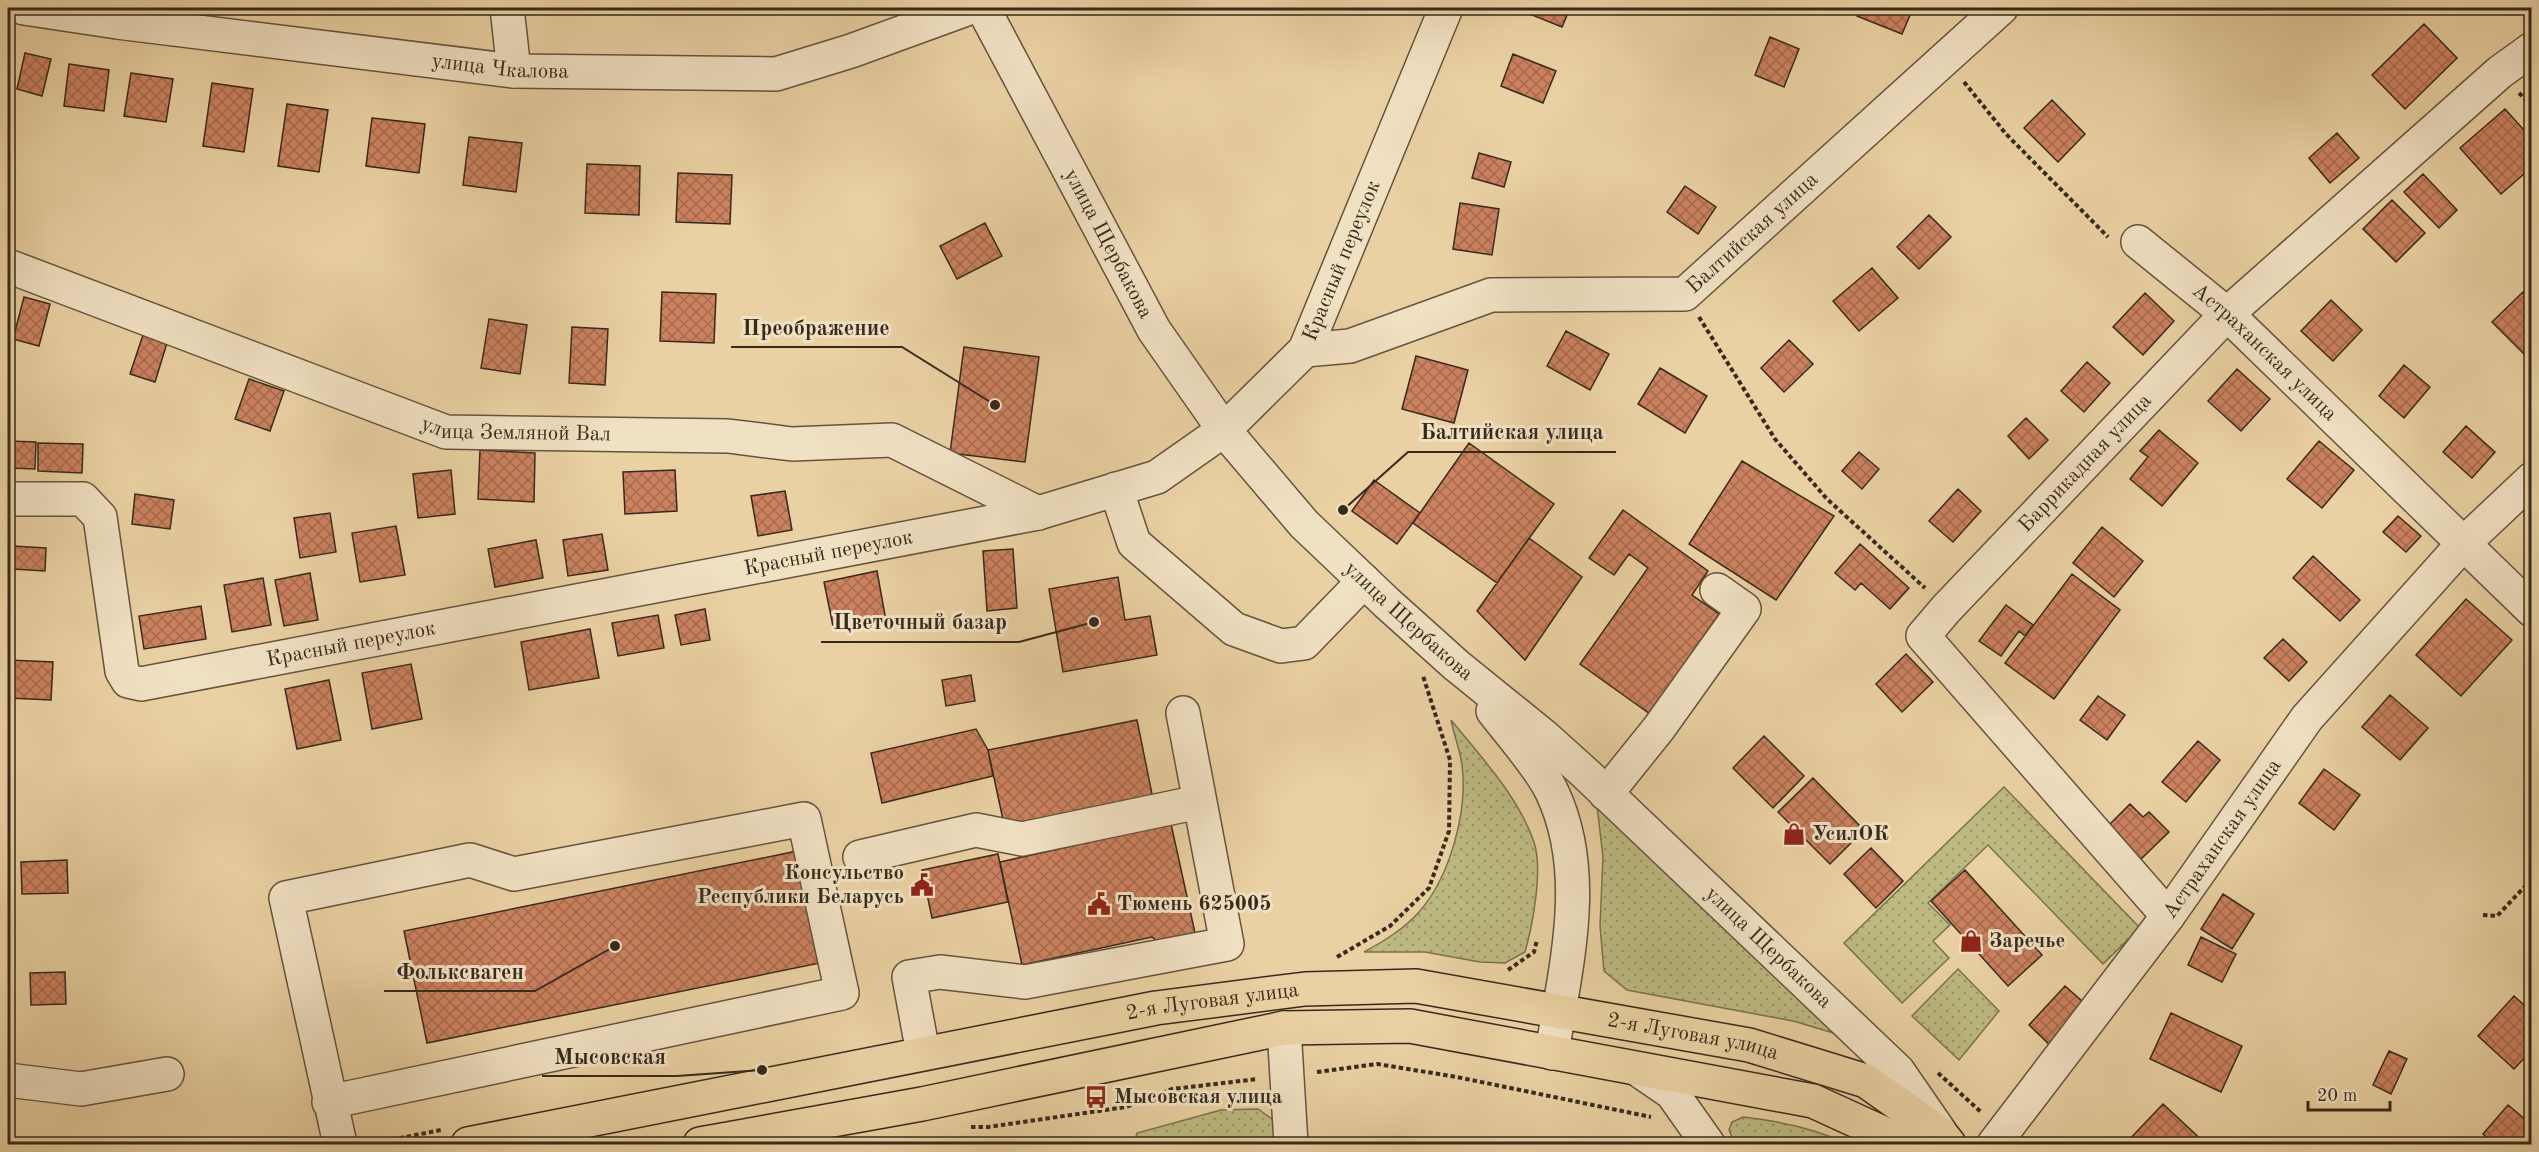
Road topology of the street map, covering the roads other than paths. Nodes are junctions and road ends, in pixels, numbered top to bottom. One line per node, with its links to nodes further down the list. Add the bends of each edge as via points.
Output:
1 (24, 8): 7 (street, улица Чкалова)
2 (507, 8): 10 (street)
3 (969, 8): 10 (street, улица Чкалова, via 776,74)
4 (983, 8): 15 (street, улица Щербакова, via 1154,330)
5 (1446, 8): 14 (street, Красный переулок)
6 (2001, 8): 14 (street, Балтийская улица, via 1685,294 1491,295 1350,346)
7 (118, 14): 8 (street, улица Чкалова)
8 (164, 17): 10 (street, улица Чкалова)
9 (2532, 49): 13 (street, Баррикадная улица, via 2500,72)
10 (514, 71)
11 (2138, 242): 13 (street, Астраханская улица)
12 (8, 266): 19 (street, улица Земляной Вал, via 446,432 728,436 792,444 892,440)
13 (2227, 314): 20 (street, Астраханская улица); 29 (street, Баррикадная улица, via 1923,636)
14 (1305, 350): 15 (street, Красный переулок)
15 (1224, 430): 17 (street, Красный переулок, via 1157,477); 21 (street, улица Щербакова, via 1304,524)
16 (2532, 479): 20 (street, Астраханская улица)
17 (1116, 489): 19 (street, Красный переулок); 21 (street, via 1134,543 1234,629 1244,633 1281,646 1304,643)
18 (8, 499): 19 (street, Красный переулок, via 83,499 100,517 122,671 128,681 141,684)
19 (1038, 513)
20 (2463, 544): 23 (street, Астраханская улица); 29 (street, Астраханская улица, via 2307,718)
21 (1364, 581): 24 (street, улица Щербакова)
22 (1717, 590): 26 (street, via 1744,609 1659,728)
23 (2532, 610)
24 (1456, 665): 26 (street, улица Щербакова, via 1545,736); 30 (street, via 1551,791 1568,833 1573,882 1571,928)
25 (1182, 713): 27 (street)
26 (1606, 794): 39 (street, улица Щербакова, via 1898,1071)
27 (1199, 802): 28 (street, via 1022,839 976,830); 32 (street, via 1227,944 1025,982 940,972 909,977)
28 (860, 857)
29 (2168, 916): 45 (street, Астраханская улица)
30 (1558, 1012): 32 (main road, 2-я Луговая улица, via 1416,986 1305,989 1156,1008); 33 (street); 39 (main road, 2-я Луговая улица, via 1749,1045 1866,1081)
31 (1284, 1028): 33 (main road, 2-я Луговая улица, via 1410,1026); 42 (main road, 2-я Луговая улица, via 922,1104); 43 (street)
32 (923, 1053): 41 (main road, 2-я Луговая улица)
33 (1552, 1053): 34 (main road, 2-я Луговая улица)
34 (1637, 1069): 38 (street, via 1672,1093); 44 (main road, 2-я Луговая улица, via 1813,1101)
35 (167, 1074): 36 (street, via 81,1089)
36 (8, 1080)
37 (329, 1102): 37 (street, via 842,993 804,819 514,874 470,860 286,898); 40 (street)
38 (1701, 1134)
39 (1945, 1139)
40 (340, 1144)
41 (468, 1144)
42 (700, 1144)
43 (1292, 1144)
44 (1907, 1144)
45 (1994, 1144)

